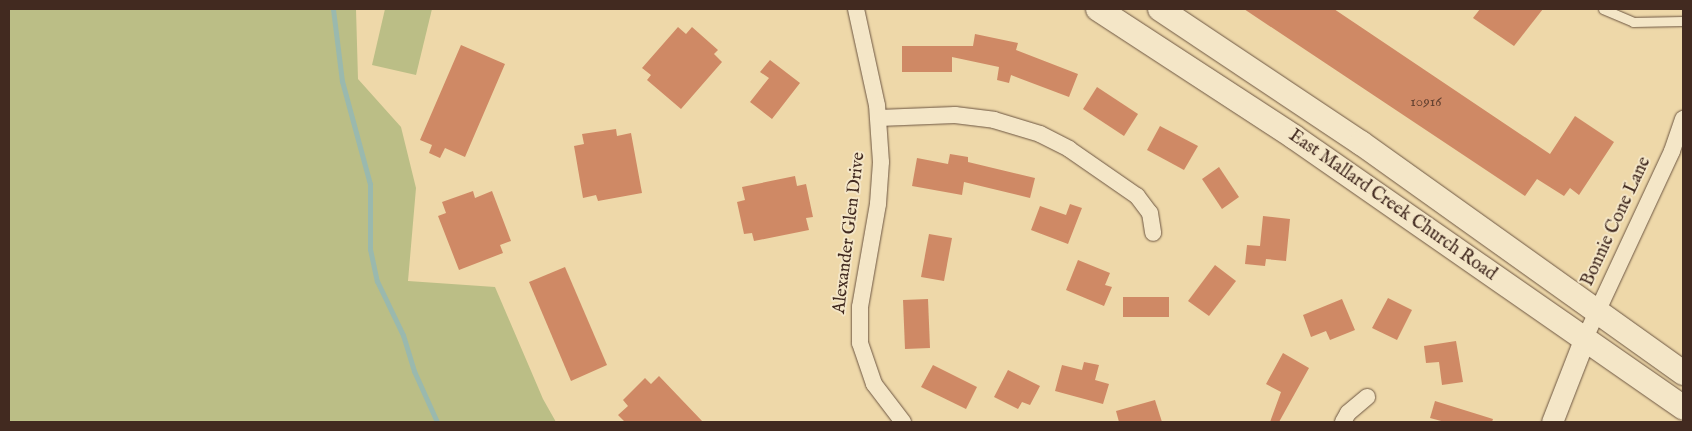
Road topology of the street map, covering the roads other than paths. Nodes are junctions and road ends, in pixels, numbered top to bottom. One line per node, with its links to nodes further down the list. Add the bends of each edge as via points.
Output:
1 (856, 9): 6 (street, Alexander Glen Drive)
2 (1098, 9): 10 (main road, East Mallard Creek Church Road, via 1294,137)
3 (1160, 9): 9 (main road, East Mallard Creek Church Road, via 1353,137)
4 (1603, 9): 5 (lane, via 1633,22)
5 (1683, 21)
6 (879, 118): 8 (street, via 955,115 994,120 1040,134 1069,149 1137,196 1150,213); 14 (street, Alexander Glen Drive, via 882,162 859,328 862,354 874,384)
7 (1683, 119): 9 (street, Bonnie Cone Lane)
8 (1153, 233)
9 (1598, 312): 10 (street, Bonnie Cone Lane); 11 (main road, East Mallard Creek Church Road)
10 (1584, 340): 13 (main road, East Mallard Creek Church Road); 16 (street)
11 (1683, 373)
12 (1367, 397): 15 (street, via 1348,413)
13 (1683, 407)
14 (903, 422)
15 (1343, 422)
16 (1552, 422)

